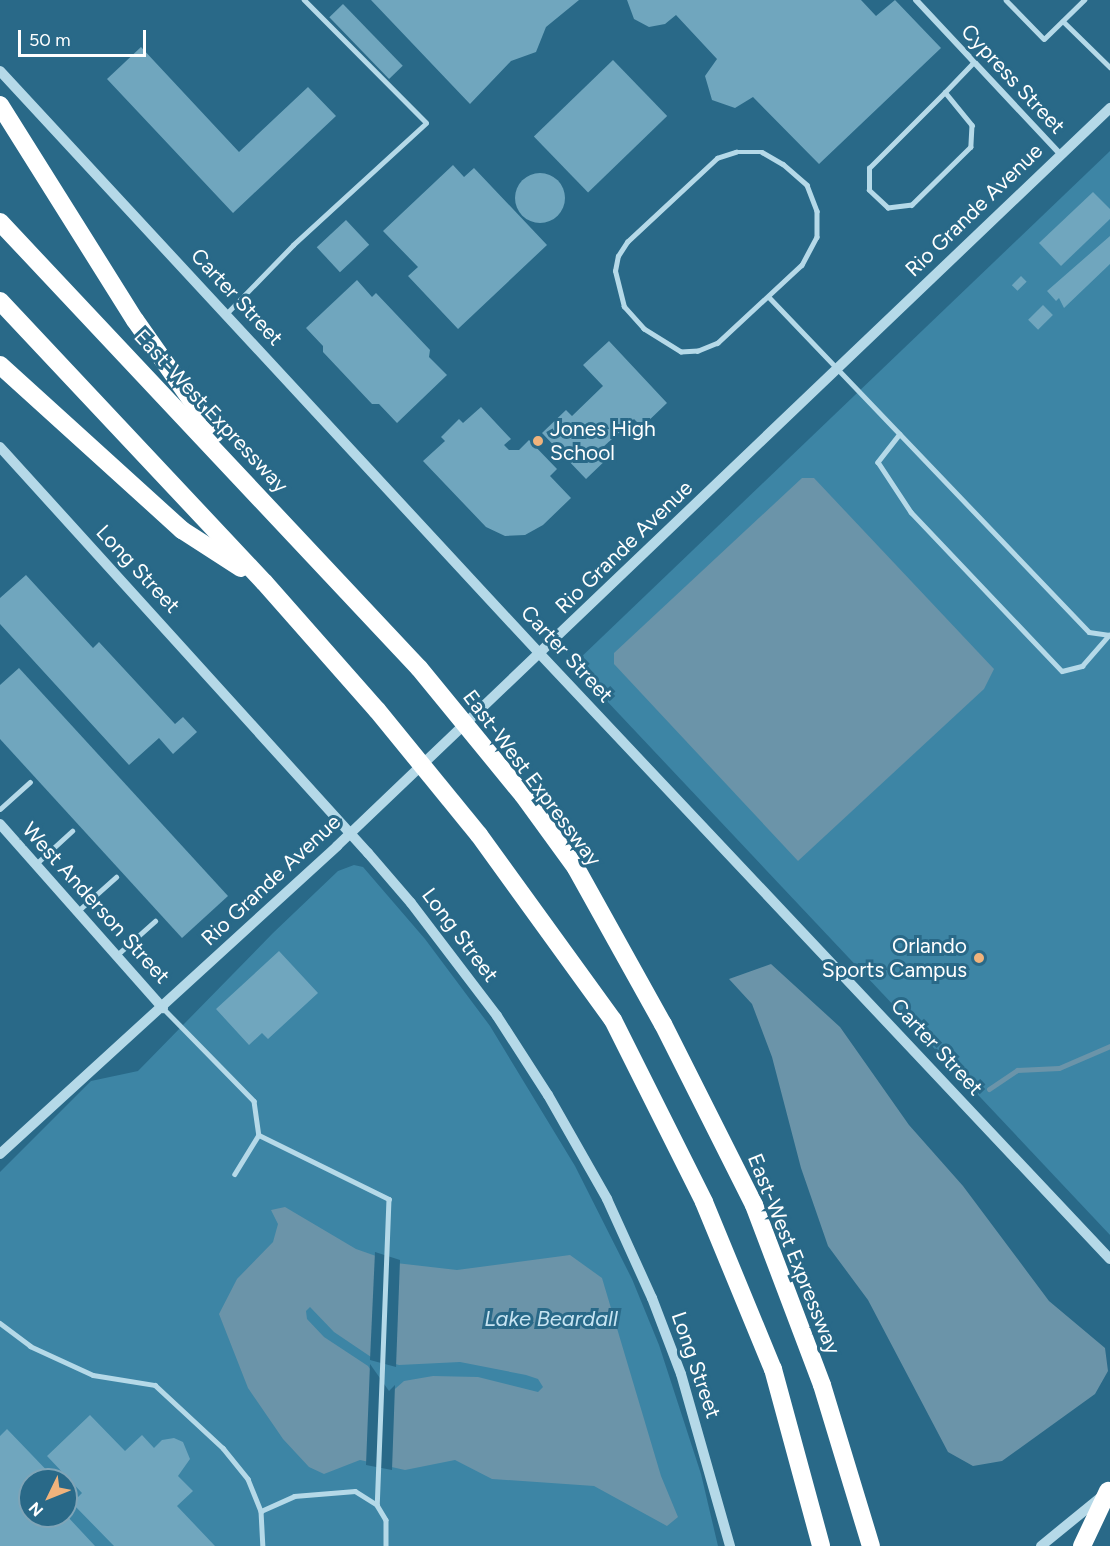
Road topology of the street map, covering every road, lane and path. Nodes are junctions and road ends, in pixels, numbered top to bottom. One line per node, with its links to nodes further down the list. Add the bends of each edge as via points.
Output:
1 (304, 0): 16 (lane, via 426,123 293,245)
2 (916, 0): 6 (street, Cypress Street)
3 (1006, 0): 5 (lane, via 1044,39)
4 (1084, 0): 5 (lane)
5 (1063, 21): 7 (lane)
6 (974, 62): 9 (lane); 12 (street, Cypress Street)
7 (1110, 67)
8 (0, 71): 16 (street, Carter Street)
9 (945, 92): 9 (lane, via 869,168 869,190 888,208 912,205 971,147 972,125)
10 (0, 105): 21 (highway, via 135,320)
11 (1110, 108): 12 (street, Rio Grande Avenue)
12 (1060, 154): 18 (street, Rio Grande Avenue)
13 (0, 222): 21 (highway, East-West Expressway)
14 (769, 297): 14 (lane, via 807,256 818,237 817,210 807,185 762,152 736,152 717,158 618,255 615,272 624,308 644,329 681,352 698,351 718,343); 18 (lane)
15 (0, 301): 22 (highway)
16 (226, 314): 24 (street, Carter Street)
17 (0, 365): 22 (highway, via 182,530)
18 (837, 368): 19 (lane); 24 (street, Rio Grande Avenue)
19 (900, 434): 23 (lane, via 1089,632); 23 (lane, via 878,462 911,512 1062,671 1082,666)
20 (0, 447): 29 (street, Long Street)
21 (250, 484): 48 (highway, East-West Expressway, via 419,668 523,795 576,868 663,1024 754,1205 822,1385)
22 (264, 582): 47 (highway, via 377,710 479,836 614,1020 704,1202 773,1369)
23 (1110, 635)
24 (540, 654): 29 (street, Rio Grande Avenue); 39 (street, Carter Street)
25 (30, 782): 26 (lane)
26 (0, 809)
27 (0, 825): 30 (street, West Anderson Street)
28 (72, 831): 30 (lane)
29 (350, 833): 35 (street, Rio Grande Avenue); 46 (street, Long Street, via 411,903 497,1016 548,1095 607,1199 681,1374)
30 (36, 864): 32 (street, West Anderson Street)
31 (116, 877): 32 (lane)
32 (78, 911): 34 (street, West Anderson Street)
33 (155, 921): 34 (lane)
34 (117, 955): 35 (street, West Anderson Street)
35 (164, 1008): 36 (lane, via 254,1101); 37 (street, Rio Grande Avenue, via 80,1078)
36 (259, 1135): 38 (lane); 42 (lane, via 389,1199)
37 (0, 1154)
38 (235, 1174)
39 (1110, 1259)
40 (0, 1323): 43 (lane, via 30,1346 93,1375 155,1385 223,1448 248,1479)
41 (1109, 1491): 49 (street); 50 (highway)
42 (377, 1505): 43 (lane, via 356,1491 324,1490 294,1496); 45 (lane, via 386,1520)
43 (261, 1511): 44 (lane)
44 (263, 1546)
45 (386, 1546)
46 (730, 1546)
47 (820, 1546)
48 (871, 1546)
49 (1041, 1546)
50 (1082, 1546)

